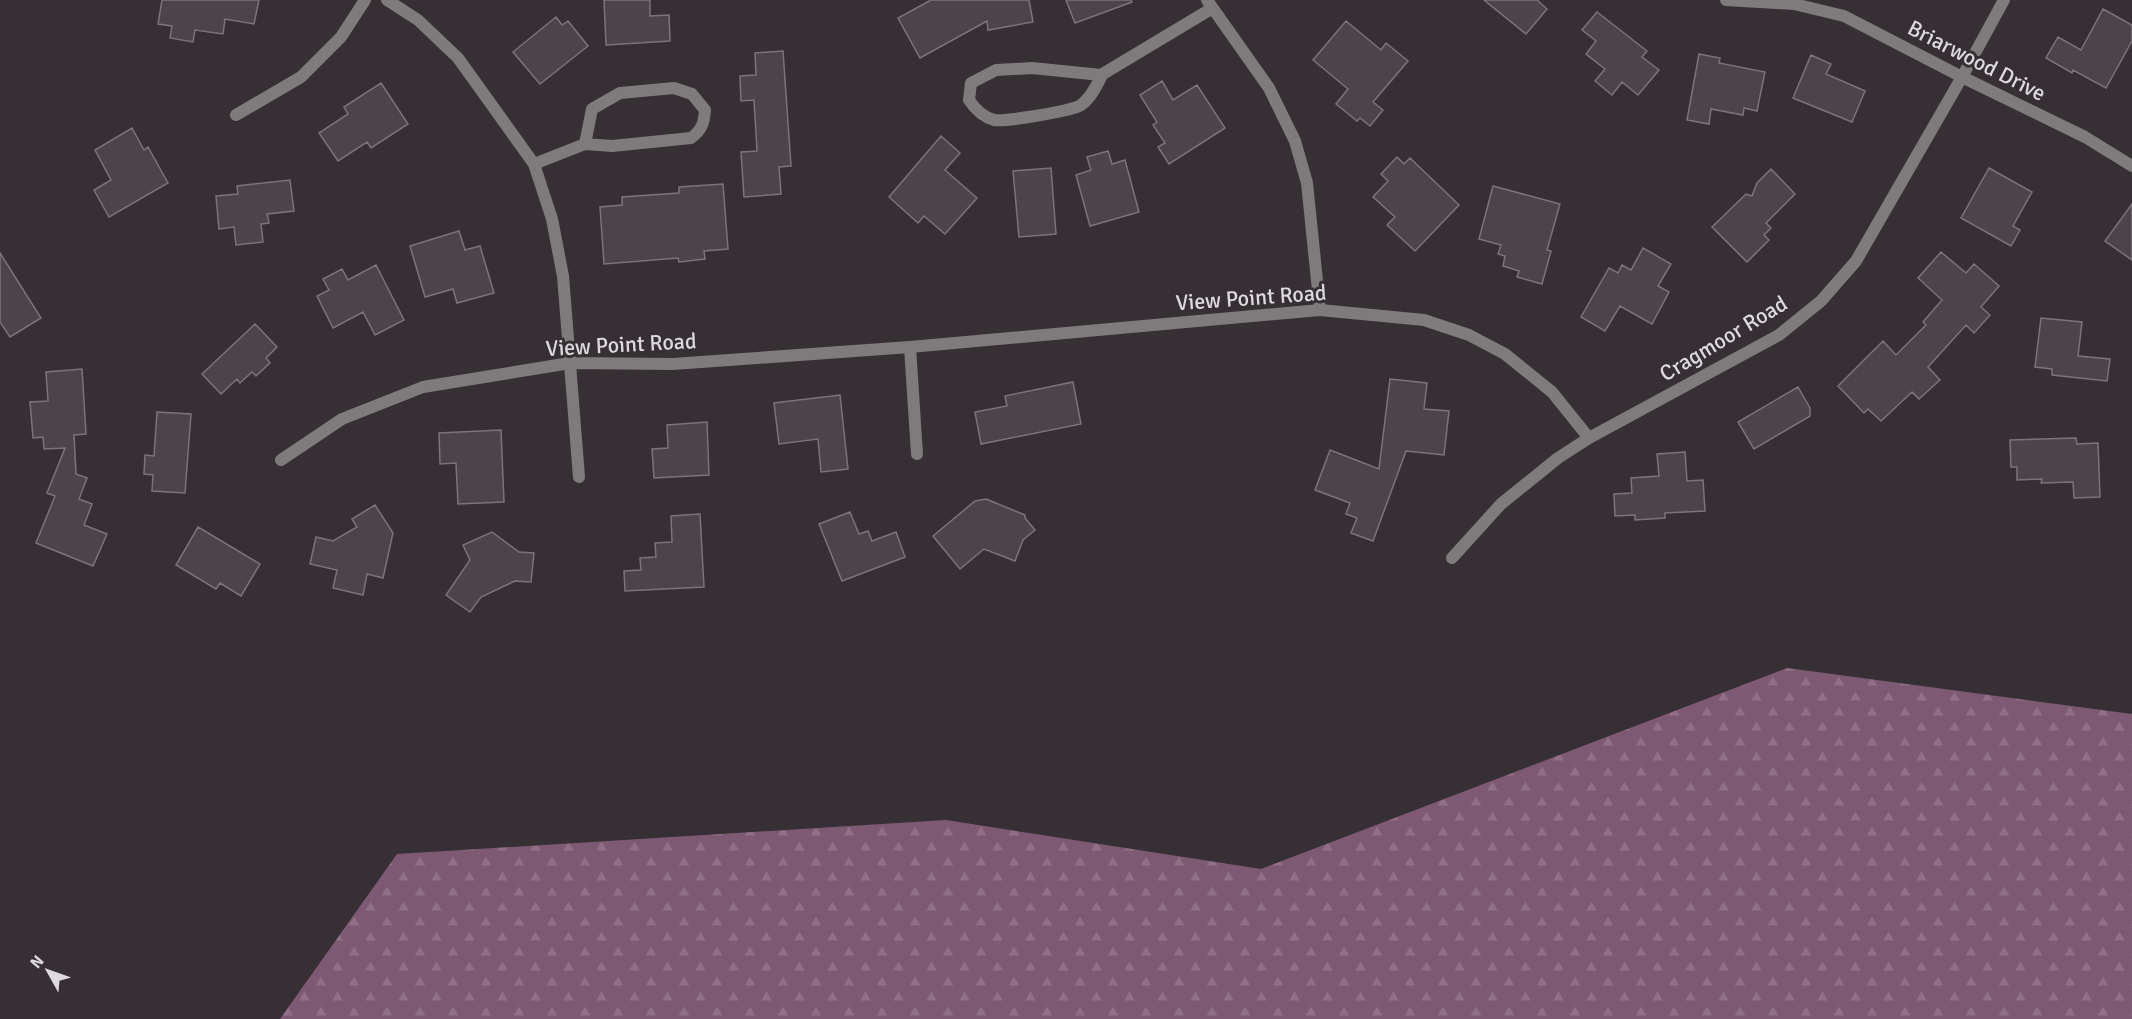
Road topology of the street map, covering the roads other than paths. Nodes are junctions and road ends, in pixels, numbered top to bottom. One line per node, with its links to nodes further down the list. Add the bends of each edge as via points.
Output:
1 (365, 0): 8 (street, via 341,37 302,77)
2 (387, 0): 10 (street, via 418,20 458,58)
3 (1726, 0): 7 (street, Briarwood Drive, via 1794,4 1844,16)
4 (2004, 0): 7 (street, Cragmoor Road)
5 (1209, 4): 6 (street); 12 (street, via 1269,88 1295,141 1307,183)
6 (1101, 75): 6 (street, via 1032,68 996,70 971,83 969,100 975,110 995,120 1066,111 1081,105 1096,89)
7 (1962, 77): 11 (street, Briarwood Drive, via 2085,137); 15 (street, Cragmoor Road, via 1856,261 1821,301 1779,335)
8 (236, 115)
9 (585, 144): 9 (street, via 612,146 691,138 704,123 705,110 692,94 674,88 620,93 592,109); 10 (street)
10 (534, 164): 14 (street, via 552,219 563,276)
11 (2132, 166)
12 (1320, 310): 13 (street, View Point Road); 15 (street, View Point Road, via 1424,320 1469,335 1505,354 1551,392)
13 (910, 347): 14 (street, View Point Road, via 673,364); 16 (street)
14 (570, 363): 17 (street, View Point Road, via 423,387 342,419); 18 (street)
15 (1589, 438): 19 (street, Cragmoor Road, via 1502,504)
16 (917, 454)
17 (280, 460)
18 (579, 477)
19 (1452, 558)

